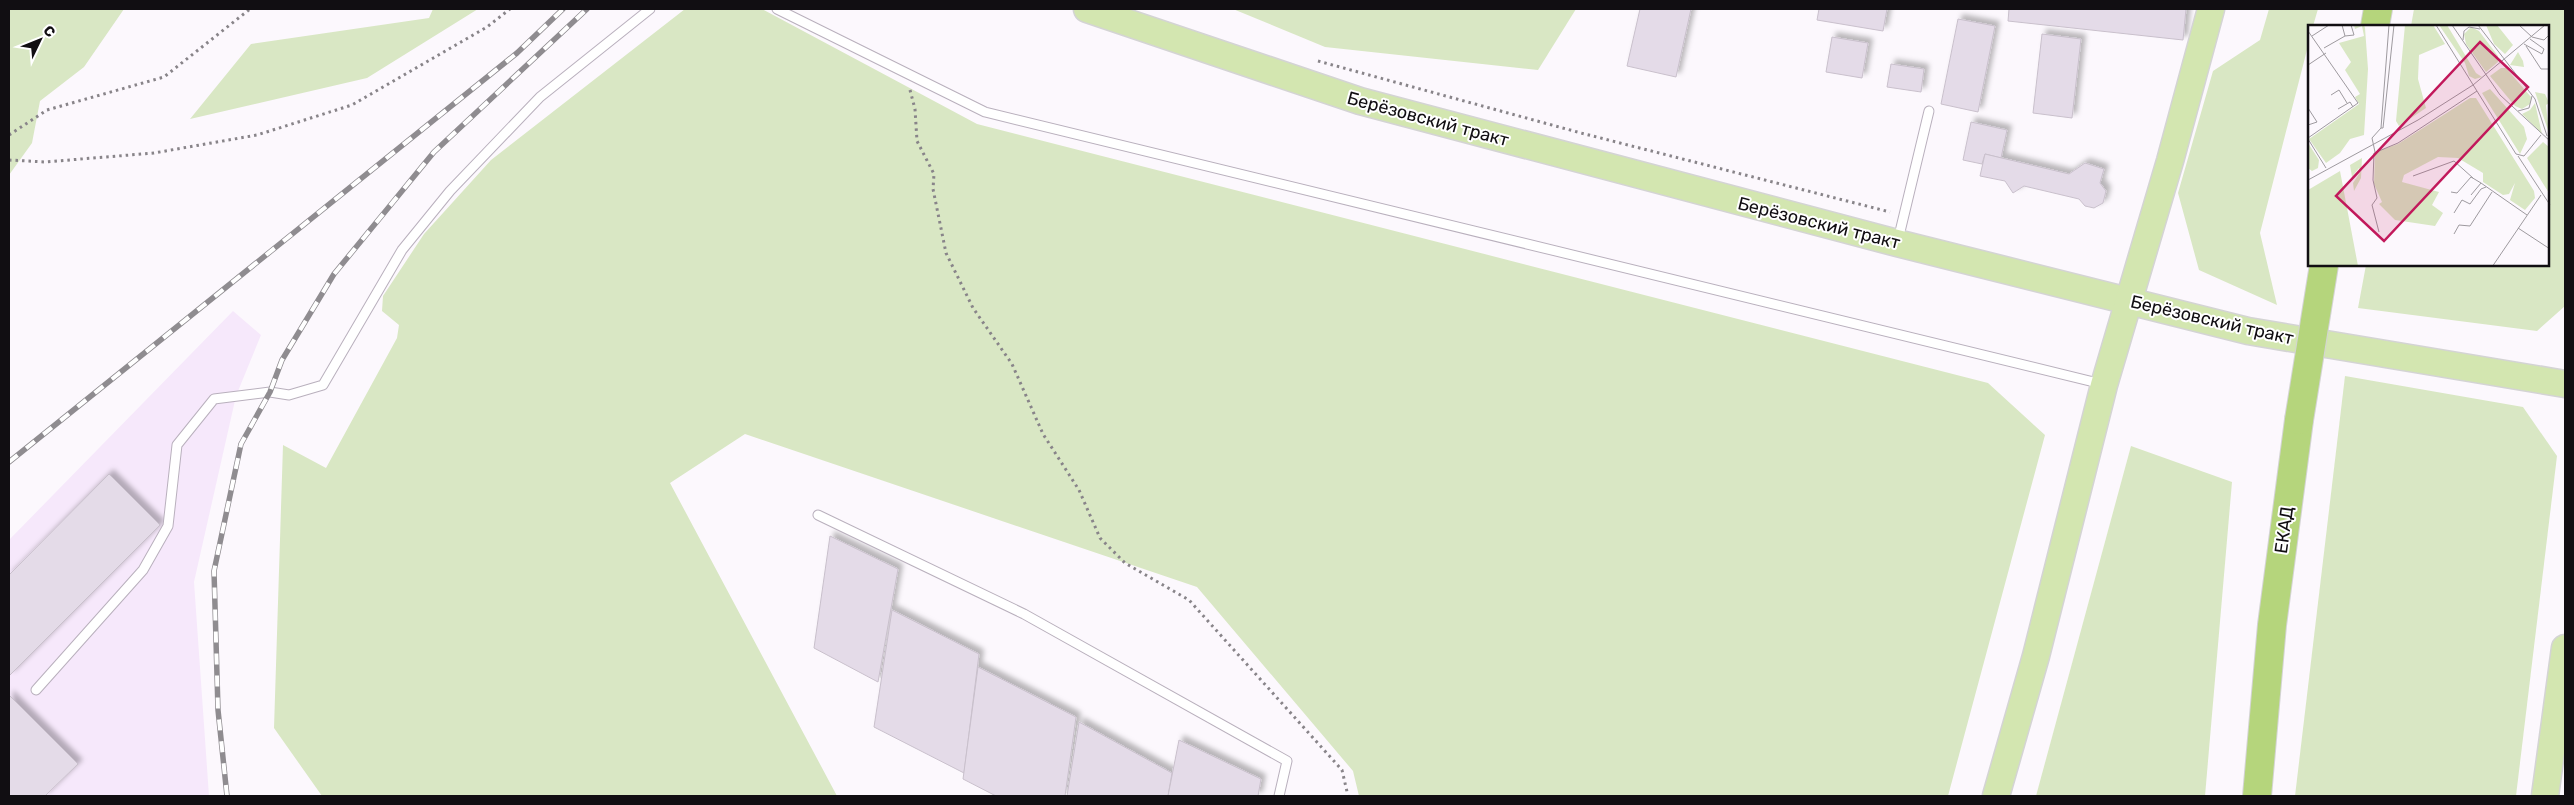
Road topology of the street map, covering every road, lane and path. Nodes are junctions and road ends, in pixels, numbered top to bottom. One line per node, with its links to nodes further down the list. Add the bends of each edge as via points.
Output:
1 (250, 9): 12 (path, via 164,77 47,110)
2 (510, 9): 13 (path, via 487,27 352,105 257,135 154,153 45,162)
3 (650, 9): 22 (lane, via 540,97 450,191 402,250 323,385 289,395 270,392 214,399 177,445 168,526 143,570)
4 (777, 9): 10 (lane)
5 (1087, 9): 15 (main road, Берёзовский тракт, via 1360,102)
6 (2211, 9): 17 (main road)
7 (2378, 9): 8 (highway)
8 (2375, 25)
9 (1308, 58): 14 (path, via 1591,135)
10 (906, 73): 18 (lane, via 985,112); 24 (path, via 915,109 917,141 934,174 946,254 973,308 1012,364 1043,434 1079,490 1100,538 1125,563 1189,600 1342,770)
11 (1929, 111): 14 (lane)
12 (9, 135)
13 (9, 160)
14 (1904, 214): 15 (lane)
15 (1897, 243): 17 (main road, Берёзовский тракт)
16 (2324, 266): 26 (highway, ЕКАД, bridge, via 2272,624)
17 (2129, 302): 18 (main road); 19 (main road, Берёзовский тракт, via 2248,331)
18 (2104, 384): 25 (main road, via 2036,656)
19 (2565, 384)
20 (818, 515): 23 (lane, via 1024,614 1287,760)
21 (2565, 648): 27 (main road)
22 (36, 690)
23 (1279, 796)
24 (1348, 796)
25 (1996, 796)
26 (2257, 796)
27 (2545, 796)

